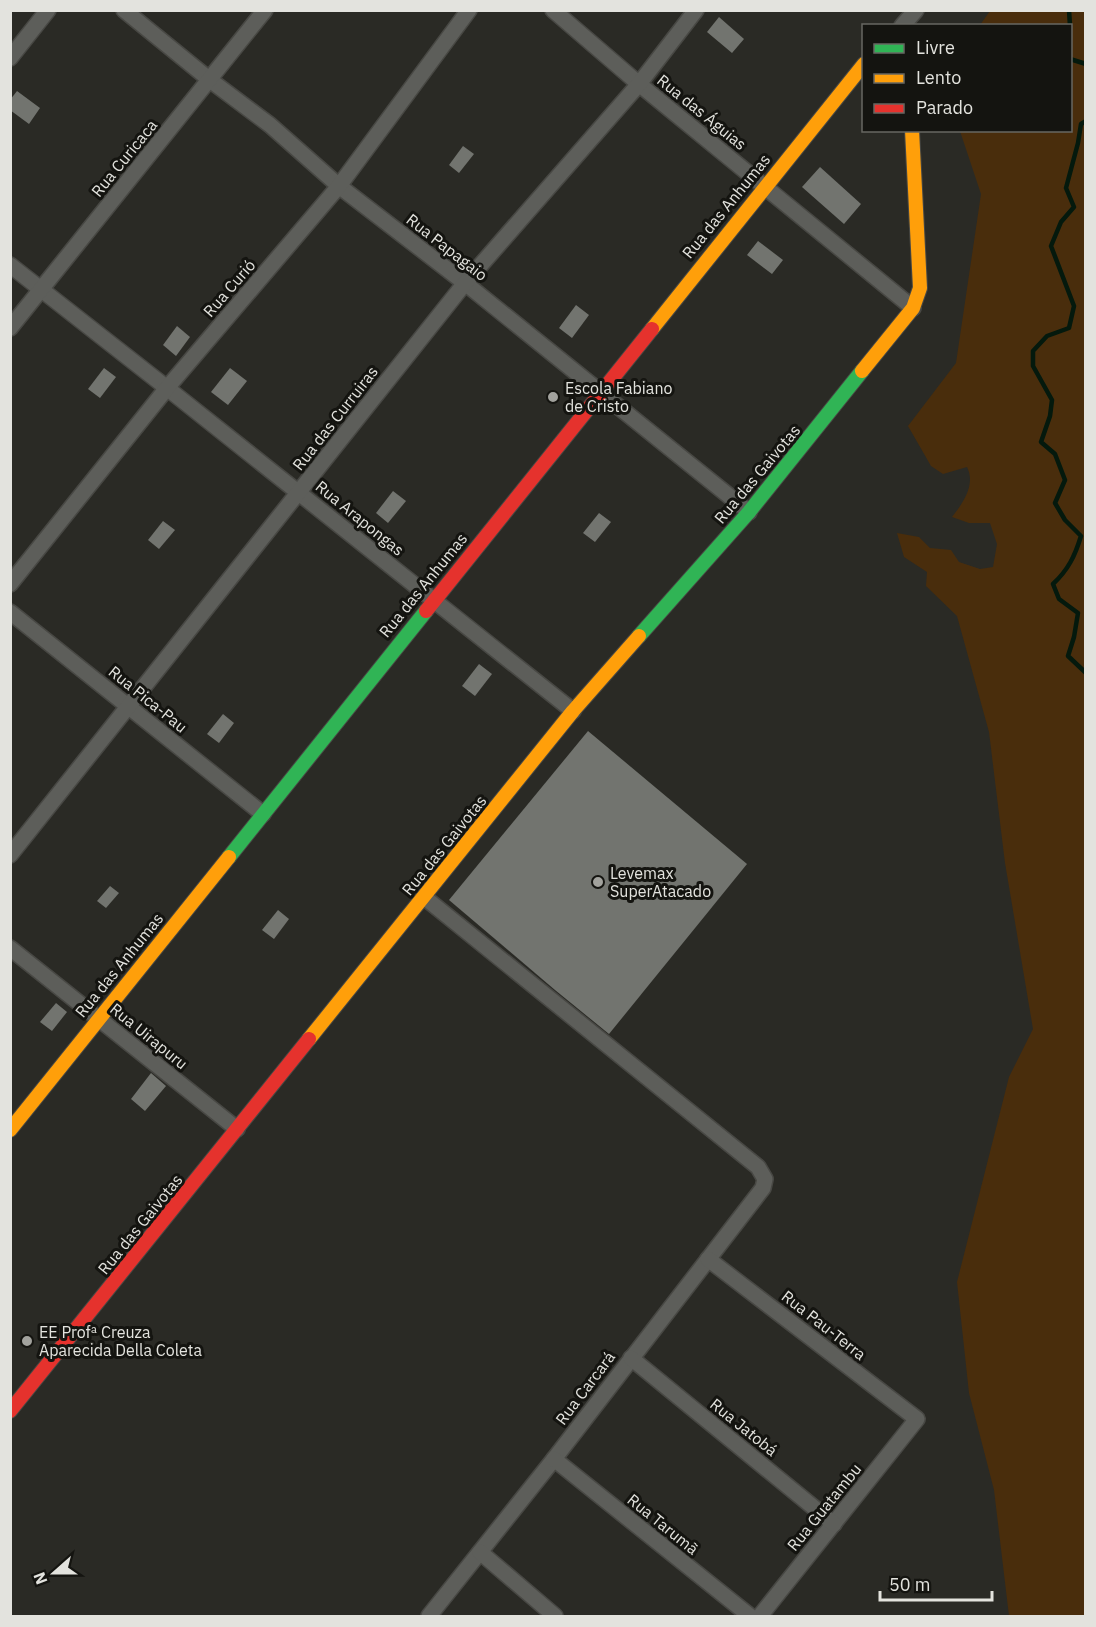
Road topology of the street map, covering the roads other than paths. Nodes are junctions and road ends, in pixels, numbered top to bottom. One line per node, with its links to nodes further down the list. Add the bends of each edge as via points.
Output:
1 (48, 10): 7 (street)
2 (124, 10): 9 (street, Rua Papagaio)
3 (265, 10): 9 (street, Rua Curicaca)
4 (469, 10): 12 (street, Rua Curió)
5 (553, 10): 10 (street, Rua das Águias)
6 (696, 10): 10 (street, Rua das Curruiras)
7 (10, 58)
8 (862, 66): 13 (street, Rua das Anhumas)
9 (210, 80): 12 (street, Rua Papagaio, via 270,125); 16 (street, Rua Curicaca)
10 (639, 84): 13 (street, Rua das Águias); 15 (street, Rua das Curruiras)
11 (912, 132): 17 (street, via 920,288)
12 (339, 186): 15 (street, Rua Papagaio); 19 (street, Rua Curió)
13 (764, 186): 17 (street, Rua das Águias); 20 (street, Rua das Anhumas)
14 (10, 265): 16 (street, Rua Arapongas)
15 (465, 283): 20 (street, Rua Papagaio); 21 (street, Rua das Curruiras)
16 (42, 290): 18 (street, Rua Curicaca); 19 (street, Rua Arapongas)
17 (913, 308): 22 (street, Rua das Gaivotas)
18 (10, 328)
19 (167, 388): 21 (street, Rua Arapongas); 23 (street, Rua Curió)
20 (600, 392): 22 (street, Rua Papagaio); 24 (street, Rua das Anhumas)
21 (298, 492): 24 (street, Rua Arapongas); 26 (street, Rua das Curruiras)
22 (749, 512): 27 (street, Rua das Gaivotas)
23 (10, 584)
24 (434, 600): 27 (street, Rua Arapongas); 28 (street, Rua das Anhumas)
25 (10, 612): 26 (street, Rua Pica-Pau)
26 (129, 706): 28 (street, Rua Pica-Pau); 29 (street, Rua das Curruiras)
27 (573, 711): 30 (street, Rua das Gaivotas)
28 (263, 814): 32 (street, Rua das Anhumas)
29 (10, 855)
30 (424, 897): 33 (street, Rua das Gaivotas); 35 (street, Rua Carcará, via 758,1167 765,1179 763,1188)
31 (10, 948): 32 (street, Rua Uirapuru)
32 (99, 1019): 33 (street, Rua Uirapuru); 34 (street, Rua das Anhumas)
33 (237, 1130): 37 (street, Rua das Gaivotas)
34 (10, 1131)
35 (708, 1259): 36 (street, Rua Carcará); 38 (street, Rua Pau-Terra)
36 (631, 1358): 39 (street, Rua Carcará); 40 (street, Rua Jatobá)
37 (10, 1411)
38 (917, 1419): 40 (street, Rua Guatambu)
39 (554, 1459): 41 (street, Rua Carcará); 44 (street, Rua Tarumã)
40 (834, 1524): 45 (street, Rua Guatambu)
41 (480, 1552): 42 (street, Rua Carcará); 43 (street)
42 (429, 1617)
43 (555, 1617)
44 (750, 1617)
45 (760, 1617)

